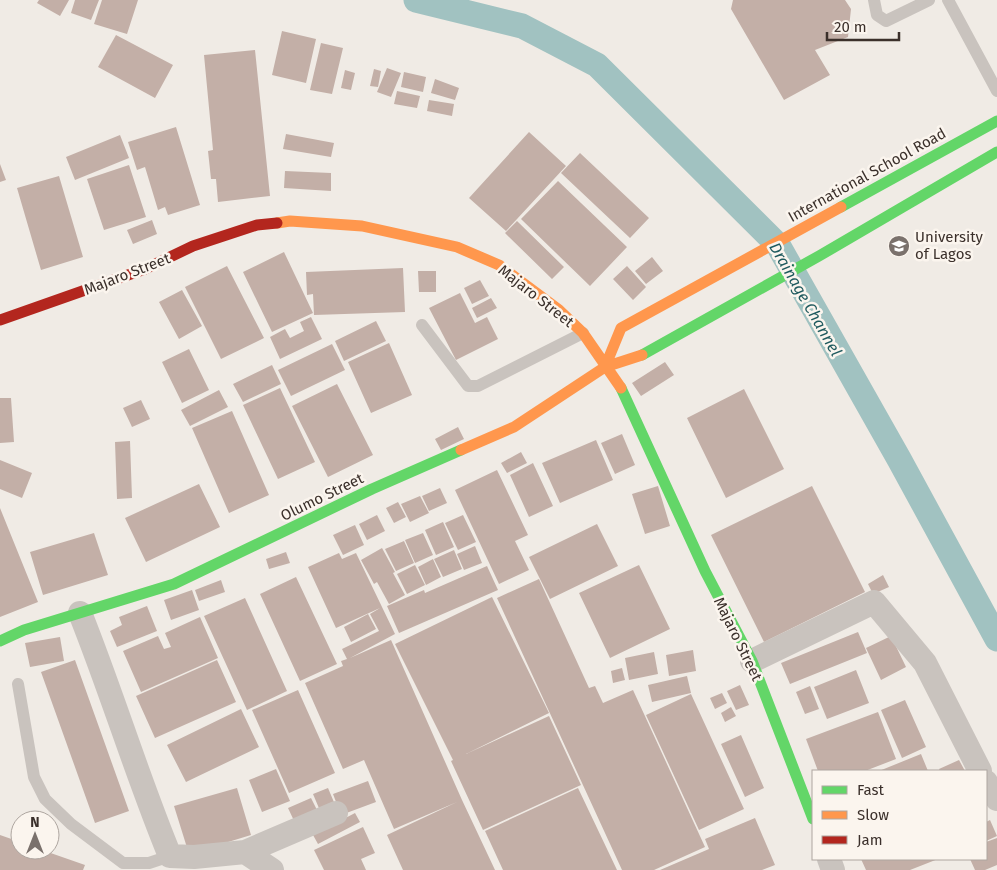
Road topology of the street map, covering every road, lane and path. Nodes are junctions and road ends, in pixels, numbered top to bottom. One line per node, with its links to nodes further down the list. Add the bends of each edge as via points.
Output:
1 (874, 0): 2 (lane, via 876,15 886,21)
2 (929, 0)
3 (948, 0): 4 (lane)
4 (996, 89)
5 (997, 121): 10 (street, International School Road, via 621,328)
6 (997, 152): 10 (street, Olumo Street, via 641,356)
7 (0, 320): 9 (street, Majaro Street, via 145,270 193,246 257,225 290,221 362,226 457,247 498,265 559,310)
8 (422, 325): 9 (lane, via 468,386 478,386)
9 (583, 333): 10 (street, Majaro Street)
10 (605, 368): 11 (street, Olumo Street, via 514,427 372,489 174,584); 13 (street, Majaro Street, via 624,391 705,572)
11 (80, 613): 12 (street, Olumo Street); 21 (street)
12 (0, 640)
13 (752, 661): 15 (street, via 874,602 925,663); 19 (street, Majaro Street)
14 (18, 684): 21 (lane, via 34,777 45,799 122,864 150,864)
15 (979, 770)
16 (987, 784): 17 (street)
17 (997, 799)
18 (336, 813): 20 (street)
19 (812, 816)
20 (245, 852): 21 (street); 22 (street)
21 (170, 856)
22 (272, 870)

